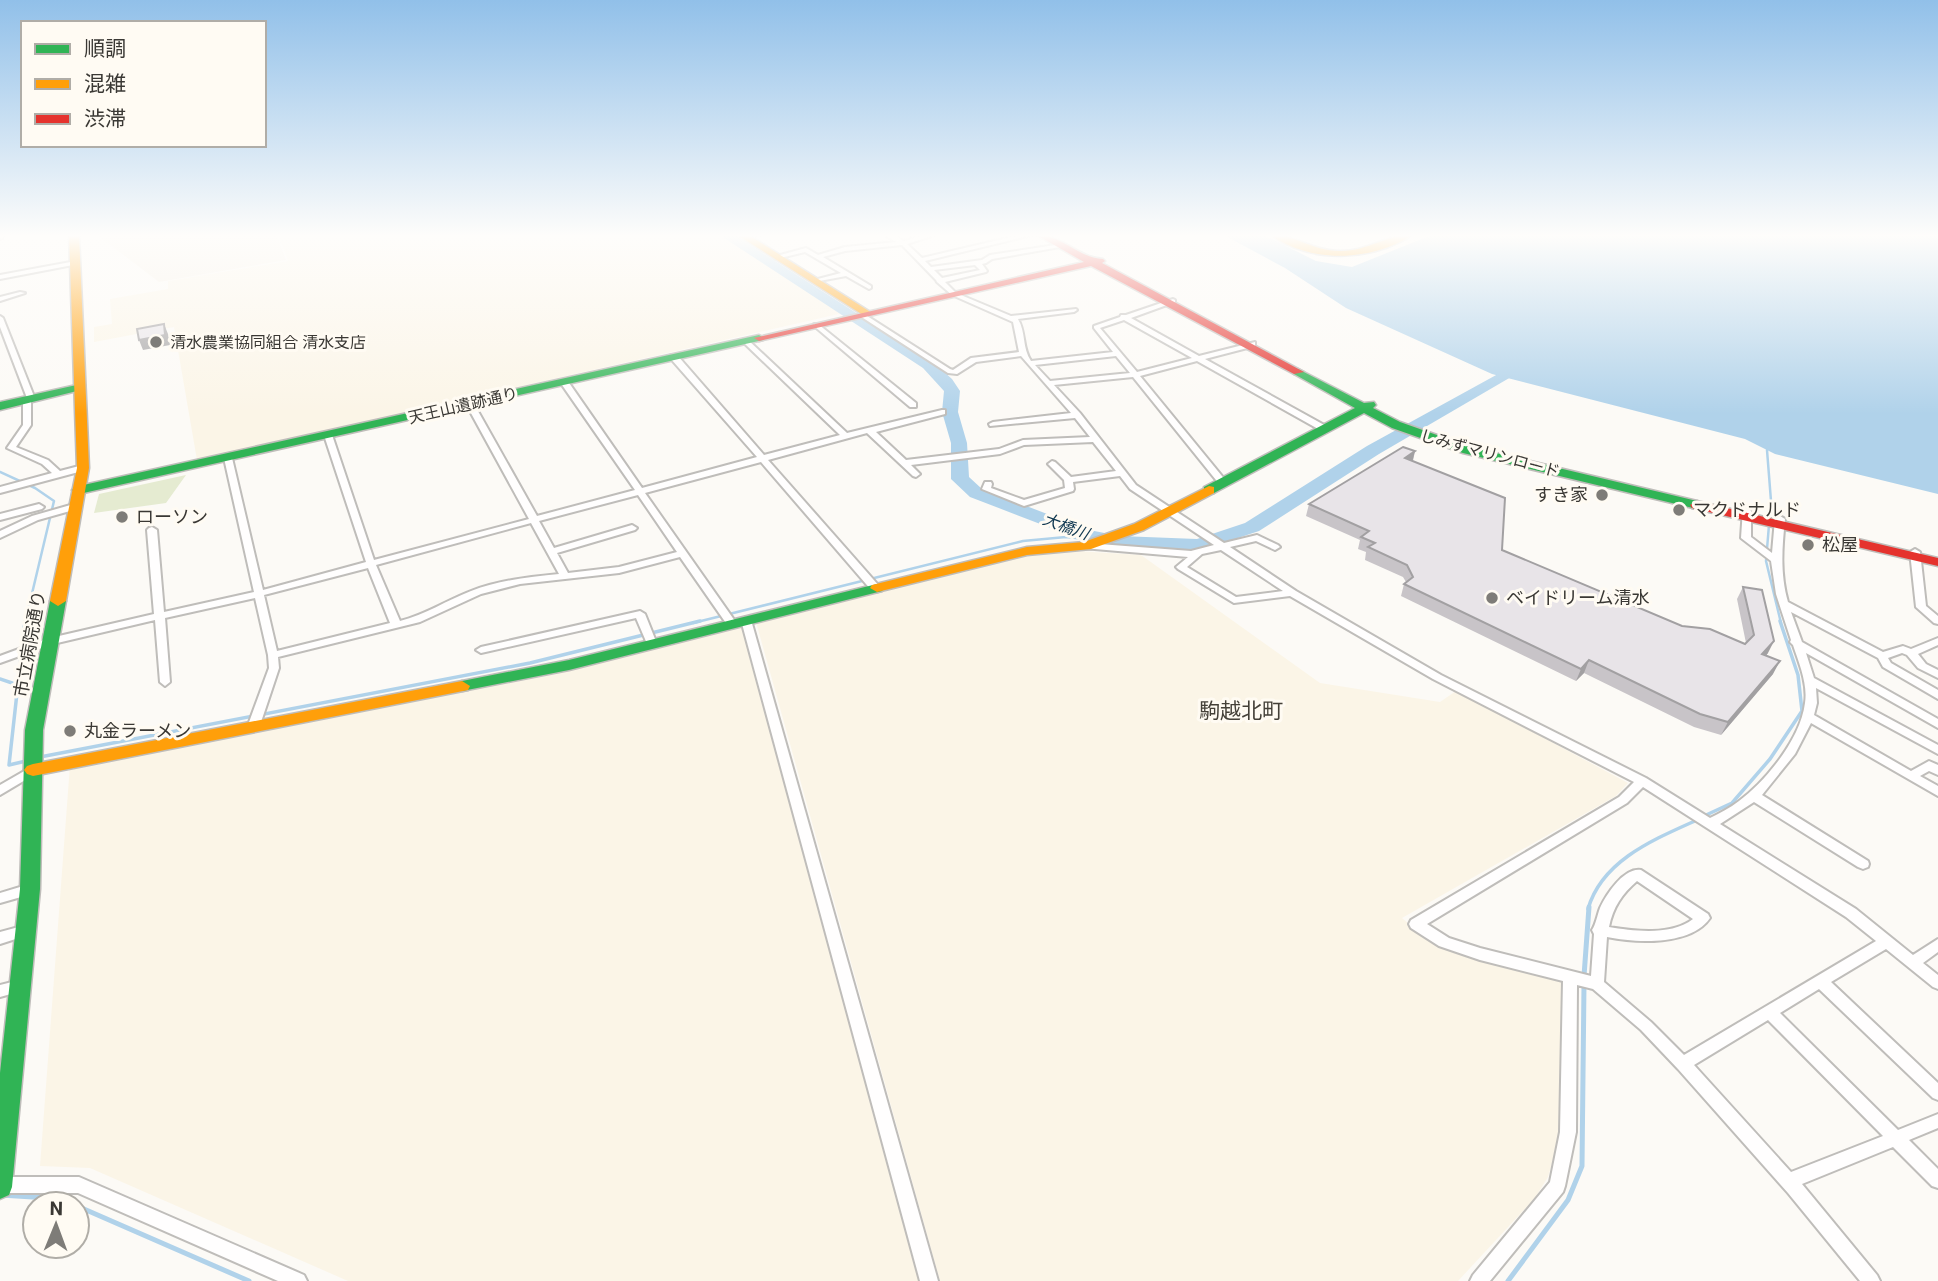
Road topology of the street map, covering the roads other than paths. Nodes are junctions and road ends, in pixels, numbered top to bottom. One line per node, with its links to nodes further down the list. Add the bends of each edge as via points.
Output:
1 (19, 294): 6 (street)
2 (76, 294): 24 (main road, 市立病院通り)
3 (832, 294): 9 (main road)
4 (954, 294): 9 (main road, 天王山遺跡通り); 12 (street)
5 (1155, 294): 7 (main road, しみずマリンロード)
6 (0, 299)
7 (1170, 302): 10 (street); 15 (main road, しみずマリンロード)
8 (1074, 310): 12 (street)
9 (859, 315): 13 (main road, 天王山遺跡通り); 16 (street, via 948,371 974,360)
10 (1123, 316): 17 (street, via 1096,327); 19 (street)
11 (0, 318): 25 (street)
12 (1012, 318): 16 (street, via 1020,328)
13 (816, 326): 14 (main road, 天王山遺跡通り); 27 (street)
14 (747, 341): 18 (main road, 天王山遺跡通り); 36 (street)
15 (1249, 344): 19 (street); 29 (main road, しみずマリンロード)
16 (1023, 354): 20 (street)
17 (1117, 354): 20 (street); 21 (street)
18 (674, 357): 22 (main road, 天王山遺跡通り); 41 (street)
19 (1198, 359): 21 (street); 33 (street)
20 (1029, 363): 23 (street)
21 (1135, 375): 23 (street); 49 (street)
22 (564, 382): 26 (main road, 天王山遺跡通り); 53 (street)
23 (1050, 383): 31 (street)
24 (81, 387): 25 (main road); 44 (main road, 市立病院通り)
25 (29, 400): 28 (main road); 38 (street, via 27,425)
26 (470, 404): 35 (main road, 天王山遺跡通り); 59 (street)
27 (913, 405)
28 (0, 406)
29 (1367, 406): 33 (main road); 57 (main road, しみずマリンロード, via 1400,424 1471,447)
30 (942, 412): 34 (street)
31 (1077, 415): 32 (street); 37 (street)
32 (993, 424)
33 (1323, 429): 49 (main road)
34 (871, 431): 36 (street); 42 (street)
35 (328, 435): 40 (main road, 天王山遺跡通り); 73 (street)
36 (845, 436): 41 (street)
37 (1095, 439): 42 (street, via 1023,443 968,456); 45 (street)
38 (11, 448): 39 (street); 46 (street, via 44,462)
39 (0, 452)
40 (228, 458): 52 (main road, 天王山遺跡通り); 77 (street)
41 (761, 459): 53 (street); 75 (street)
42 (905, 463): 47 (street)
43 (1052, 464): 48 (street)
44 (83, 468): 46 (street); 52 (main road, 市立病院通り)
45 (1120, 473): 48 (street); 56 (street)
46 (58, 474): 51 (street)
47 (916, 474)
48 (1068, 480): 50 (street, via 1070,489 1024,503 986,489)
49 (1223, 483): 56 (main road)
50 (988, 484)
51 (0, 490)
52 (79, 490): 55 (main road, 市立病院通り)
53 (640, 492): 59 (street); 67 (street)
54 (38, 506): 58 (street)
55 (74, 507): 62 (street); 83 (main road, 市立病院通り)
56 (1172, 511): 63 (main road); 64 (street)
57 (1765, 518): 69 (main road, しみずマリンロード); 71 (street); 71 (street, via 1746,538)
58 (0, 519): 62 (street)
59 (536, 520): 66 (street); 73 (street)
60 (632, 528): 66 (street)
61 (152, 530): 79 (street)
62 (4, 533)
63 (1091, 545): 68 (street); 75 (main road, via 1027,551)
64 (1224, 547): 65 (street, via 1257,538); 68 (street); 76 (street)
65 (1275, 547)
66 (552, 552): 74 (street)
67 (683, 553): 74 (street, via 619,570); 81 (street)
68 (1198, 553): 76 (street, via 1181,567 1234,600)
69 (1916, 554): 70 (main road, しみずマリンロード); 72 (main road, しみずマリンロード); 80 (street, via 1921,607)
70 (1938, 556)
71 (1775, 559): 78 (street)
72 (1938, 562)
73 (371, 564): 77 (street); 82 (street)
74 (565, 576): 82 (street, via 477,592)
75 (876, 589): 81 (main road)
76 (1292, 593): 103 (street, via 1437,677)
77 (258, 594): 79 (street); 89 (street)
78 (1784, 604): 85 (street); 90 (street)
79 (160, 617): 83 (street); 94 (street)
80 (1938, 621)
81 (739, 622): 86 (main road); 133 (street)
82 (396, 625): 89 (street)
83 (50, 640): 91 (street); 100 (main road, 市立病院通り, via 34,730)
84 (1938, 641): 88 (street)
85 (1795, 642): 93 (street); 97 (street)
86 (652, 644): 87 (street, via 640,614); 98 (main road, via 531,673)
87 (481, 650)
88 (1911, 653): 90 (street, via 1903,649); 92 (street)
89 (273, 655): 98 (street, via 274,668)
90 (1882, 656): 95 (street, via 1887,665)
91 (0, 660)
92 (1938, 675)
93 (1808, 679): 96 (street); 99 (street)
94 (165, 682)
95 (1938, 695)
96 (1809, 717): 102 (street); 106 (street, via 1784,760)
97 (1938, 724)
98 (254, 725): 100 (main road)
99 (1938, 750)
100 (33, 770): 104 (street); 109 (main road, 市立病院通り)
101 (1938, 771): 102 (street, via 1929,765)
102 (1911, 776): 105 (street)
103 (1642, 781): 107 (street); 117 (street, via 1623,800 1416,924 1444,942)
104 (0, 791)
105 (1938, 792)
106 (1753, 795): 107 (street); 108 (street)
107 (1708, 823): 114 (street)
108 (1863, 864)
109 (30, 888): 110 (street); 111 (main road, 市立病院通り)
110 (0, 898)
111 (26, 930): 113 (street); 121 (main road, 市立病院通り)
112 (1599, 930): 112 (street, via 1623,936 1650,935 1688,929 1703,918 1636,874 1611,897); 120 (street)
113 (0, 938)
114 (1887, 941): 116 (street); 118 (street)
115 (1938, 945): 116 (street)
116 (1913, 962): 119 (street)
117 (1570, 976): 120 (street); 134 (street, via 1568,1132 1558,1186)
118 (1822, 983): 123 (street); 126 (street)
119 (1938, 983)
120 (1597, 984): 124 (street)
121 (20, 986): 122 (street); 125 (main road, 市立病院通り)
122 (0, 991)
123 (1770, 1013): 124 (street); 128 (street)
124 (1683, 1064): 130 (street)
125 (5, 1084): 131 (main road, 市立病院通り)
126 (1938, 1093)
127 (1938, 1121): 128 (street)
128 (1896, 1138): 129 (street); 130 (street)
129 (1938, 1180)
130 (1789, 1181): 135 (street)
131 (0, 1186): 132 (street, via 79,1185)
132 (298, 1281)
133 (929, 1281)
134 (1479, 1281)
135 (1871, 1281)

